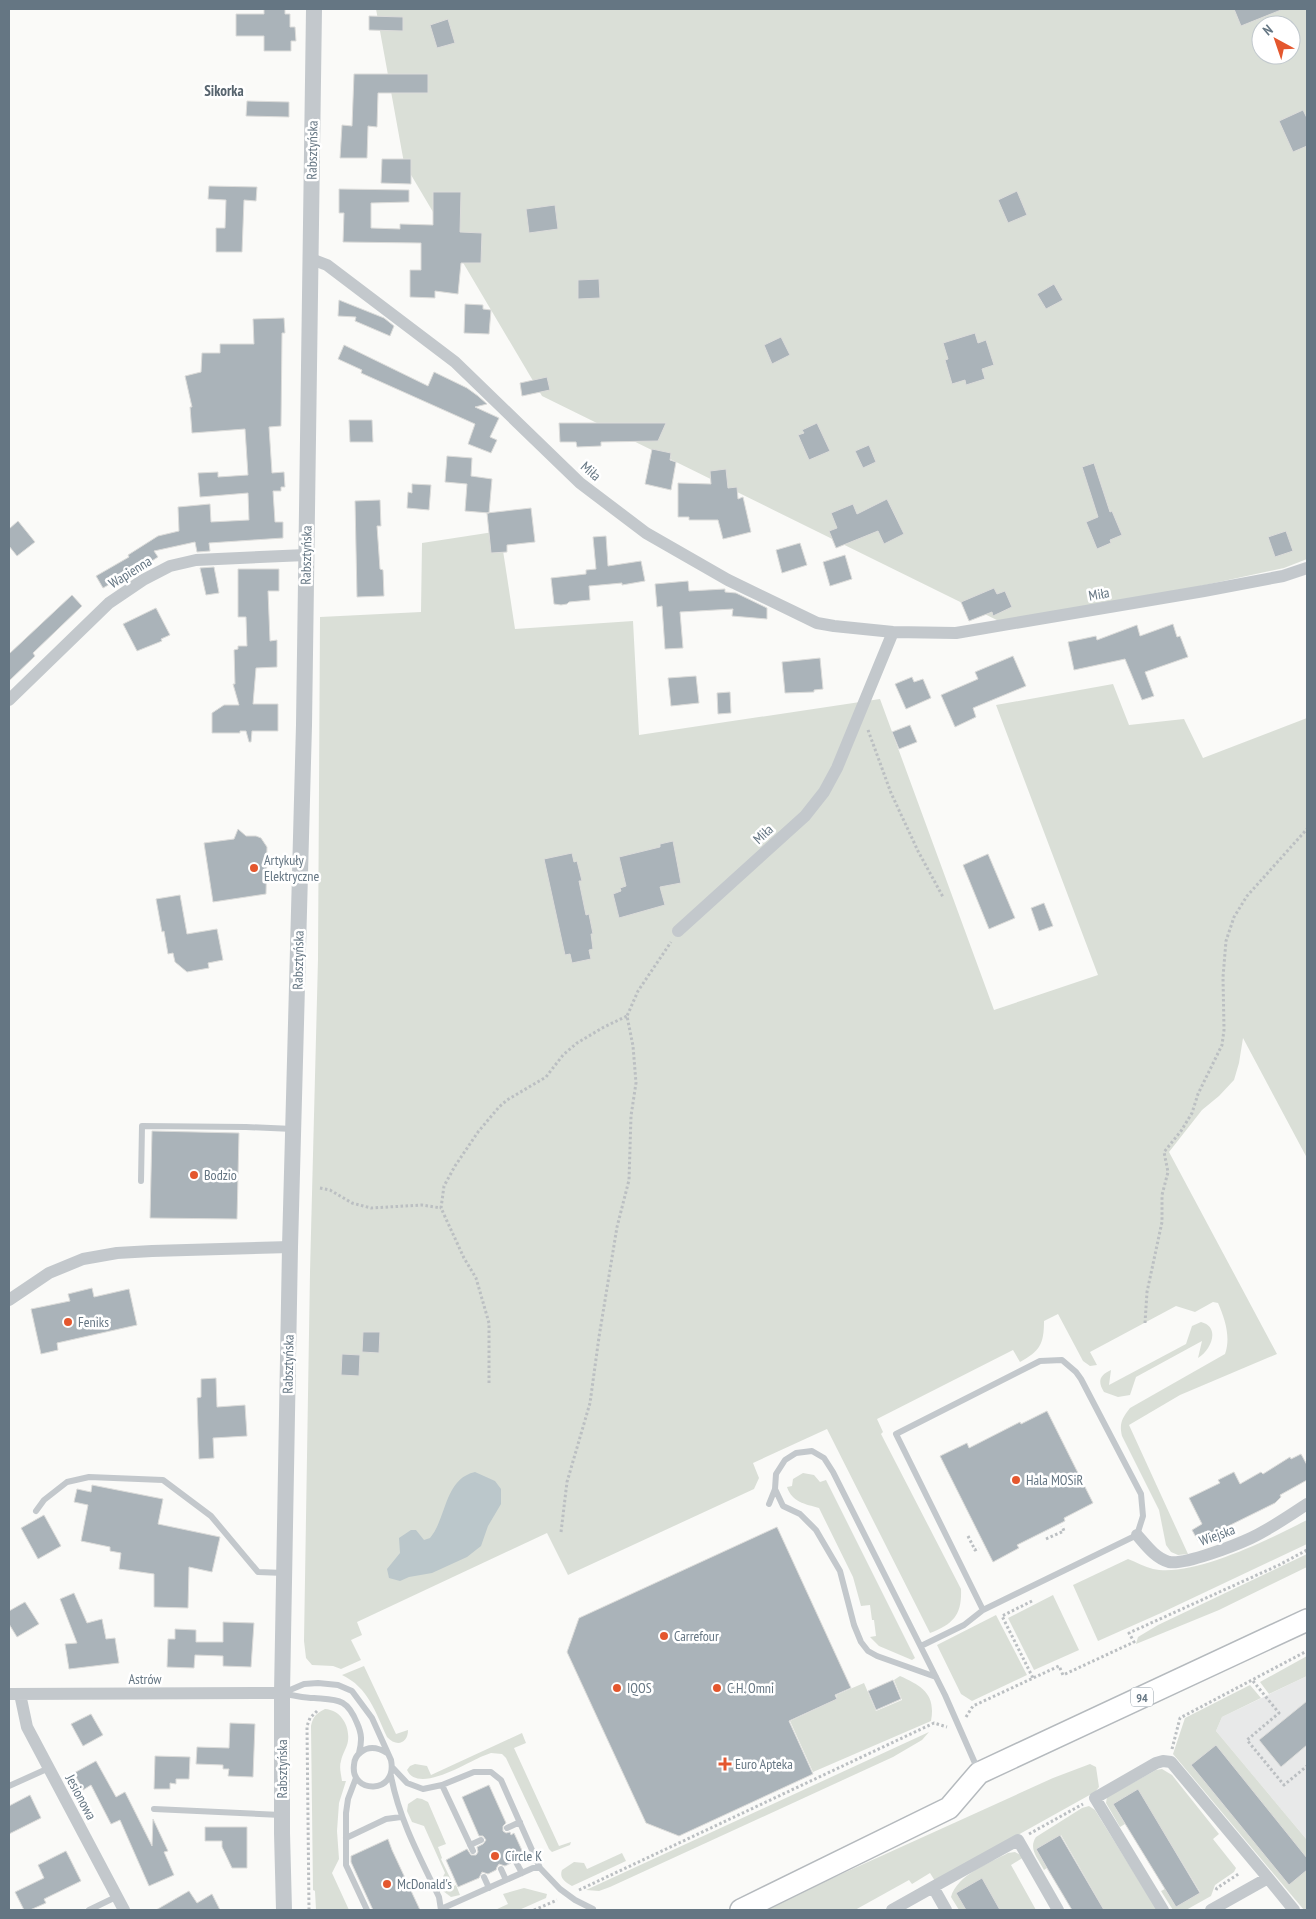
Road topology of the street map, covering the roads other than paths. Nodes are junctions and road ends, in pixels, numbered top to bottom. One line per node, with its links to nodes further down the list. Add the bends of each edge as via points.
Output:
1 (314, 9): 2 (street, Rabsztyńska)
2 (311, 260): 3 (street, Rabsztyńska); 5 (street, Miła, via 327,265 455,362 580,483 646,533 728,580 817,622)
3 (306, 555): 6 (street, Wapienna, via 196,560 170,566 109,603); 8 (street, Rabsztyńska)
4 (1307, 568): 5 (street, Miła, via 1204,591 956,633)
5 (893, 632): 7 (street, Miła, via 838,768 824,792 805,816)
6 (9, 700)
7 (678, 931)
8 (294, 1129): 9 (lane, via 142,1126); 10 (street, Rabsztyńska)
9 (141, 1181)
10 (290, 1247): 11 (street, via 116,1253 83,1259 50,1273); 17 (street, Rabsztyńska)
11 (9, 1300)
12 (775, 1489): 13 (lane); 20 (lane, via 776,1474 785,1460 796,1453 812,1452 824,1458); 21 (lane, via 784,1506 800,1514 816,1530 840,1571 854,1625 868,1651)
13 (769, 1504)
14 (1307, 1504): 16 (street, Wiejska, via 1251,1538 1180,1562 1169,1562 1153,1553)
15 (36, 1511): 17 (lane, via 44,1500 67,1482 89,1477 163,1480 211,1516 258,1572)
16 (1137, 1535): 18 (lane); 18 (lane, via 1143,1516 1141,1494 1081,1378 1062,1360 1040,1361 896,1434)
17 (285, 1573): 22 (street, Rabsztyńska)
18 (983, 1610): 20 (lane, via 964,1625)
19 (1307, 1620): 28 (main road, 94)
20 (921, 1646): 21 (lane)
21 (936, 1677): 28 (lane)
22 (282, 1693): 23 (street, Astrów); 24 (lane, via 340,1700 349,1707 361,1732); 25 (lane, via 304,1684 318,1683 352,1691 372,1718); 34 (street, Rabsztyńska)
23 (14, 1694): 27 (street, Jesionowa)
24 (360, 1753): 25 (lane, via 373,1748); 30 (lane, via 353,1766)
25 (387, 1753): 26 (lane)
26 (392, 1767): 29 (lane); 31 (lane, via 406,1783 423,1789)
27 (49, 1768): 32 (lane); 49 (street, Jesionowa)
28 (979, 1773): 56 (main road, 94, via 949,1808)
29 (390, 1776): 30 (lane, via 382,1784 371,1787); 35 (lane)
30 (356, 1778): 38 (lane, via 348,1800)
31 (442, 1785): 36 (lane, via 474,1772 491,1772 501,1780); 39 (lane, via 471,1848)
32 (9, 1786)
33 (154, 1809): 34 (lane)
34 (282, 1815): 53 (street, Rabsztyńska)
35 (402, 1817): 38 (lane, via 386,1819); 55 (lane, via 439,1897)
36 (520, 1822): 37 (lane); 41 (lane)
37 (507, 1828)
38 (346, 1838): 54 (lane, via 346,1865)
39 (480, 1840)
40 (516, 1862): 43 (lane)
41 (540, 1868): 43 (lane); 50 (lane, via 560,1889)
42 (501, 1869): 46 (lane)
43 (522, 1873): 46 (lane)
44 (484, 1877): 48 (lane)
45 (1268, 1878): 60 (street, via 1171,1762 1156,1763 1094,1798); 61 (street); 62 (street)
46 (506, 1880): 48 (lane)
47 (933, 1887): 57 (street); 58 (street); 59 (street, via 1018,1840)
48 (489, 1888): 55 (lane)
49 (116, 1897): 51 (lane); 52 (street, Jesionowa)
50 (593, 1908)
51 (89, 1910)
52 (124, 1910)
53 (284, 1910)
54 (367, 1910)
55 (441, 1910)
56 (741, 1910)
57 (892, 1910)
58 (946, 1910)
59 (1058, 1910)
60 (1163, 1910)
61 (1211, 1910)
62 (1294, 1910)

